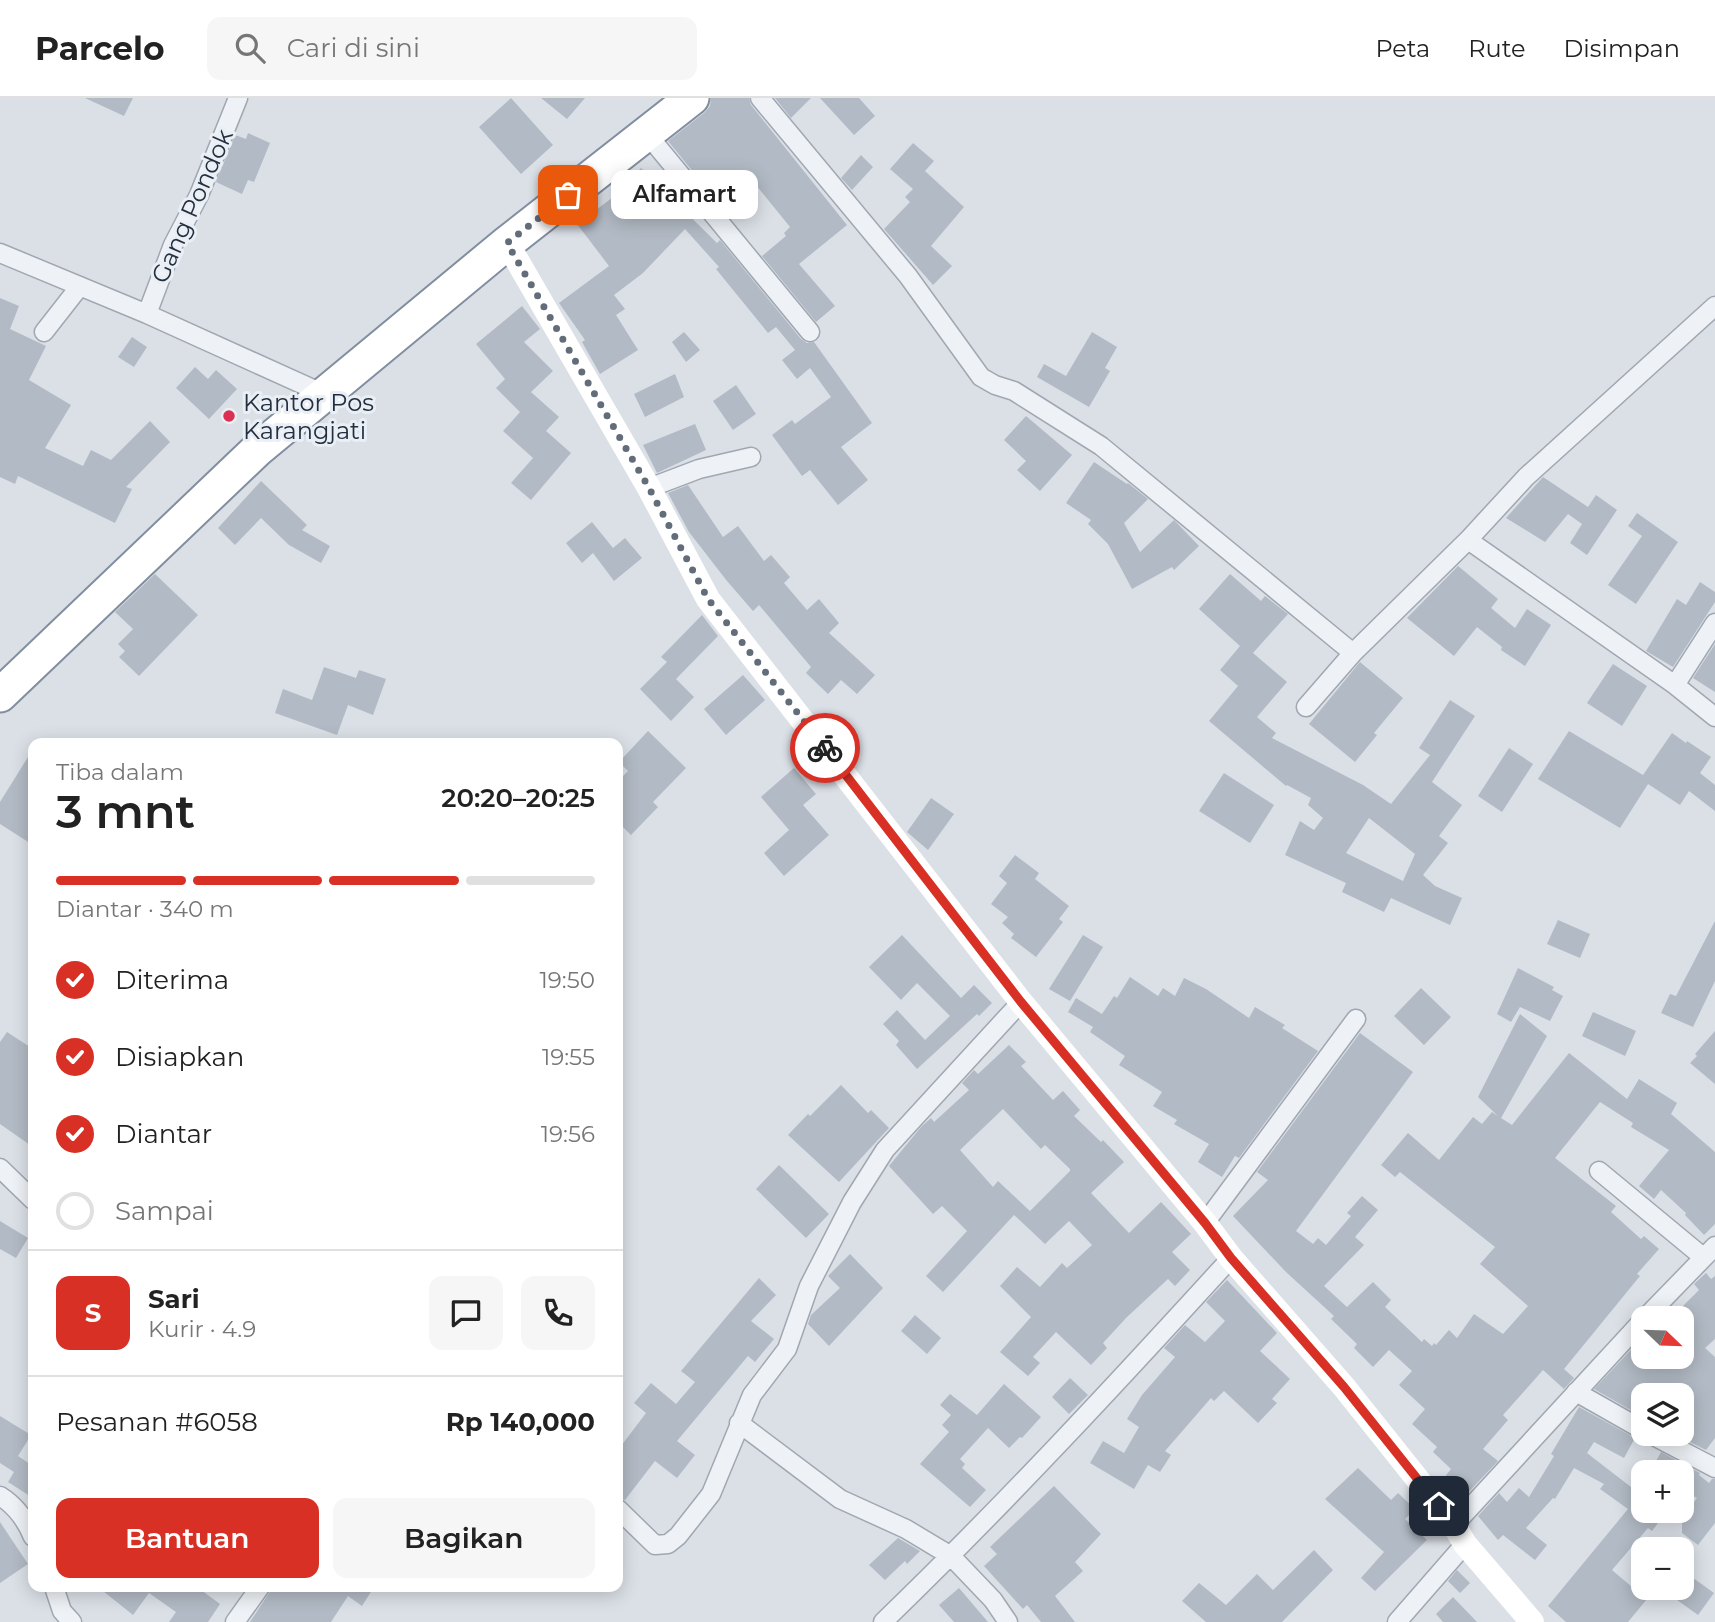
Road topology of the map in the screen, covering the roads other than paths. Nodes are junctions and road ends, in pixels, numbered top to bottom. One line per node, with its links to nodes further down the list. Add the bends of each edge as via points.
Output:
1 (238, 98): 9 (street, Gang Pondok)
2 (692, 98): 4 (highway)
3 (760, 98): 17 (street, via 908,276 981,377 1014,391 1101,446)
4 (647, 134): 5 (highway); 11 (street)
5 (507, 243): 12 (highway); 14 (street)
6 (0, 253): 7 (street)
7 (80, 286): 9 (street); 10 (street)
8 (1715, 306): 15 (street, via 1527,477)
9 (147, 314): 12 (street)
10 (44, 332)
11 (810, 332)
12 (324, 394): 19 (highway, via 257,450)
13 (751, 457): 14 (street, via 699,469)
14 (649, 488): 22 (street, via 708,599)
15 (1468, 540): 17 (street); 18 (street)
16 (1715, 623): 18 (street)
17 (1353, 653): 20 (street)
18 (1675, 685): 21 (street)
19 (0, 695)
20 (1306, 708)
21 (1715, 717)
22 (1021, 1002): 27 (street); 33 (street, via 885,1150 809,1286 787,1349 752,1395)
23 (1356, 1019): 27 (street)
24 (0, 1168): 26 (street)
25 (1599, 1171): 28 (street)
26 (28, 1195)
27 (1205, 1223): 29 (street)
28 (1709, 1251): 30 (street)
29 (1231, 1258): 40 (street, via 1344,1387); 41 (street)
30 (1656, 1306)
31 (1631, 1333): 32 (street)
32 (1576, 1392): 34 (street); 40 (street)
33 (739, 1423): 38 (street, via 711,1494 668,1545 655,1545); 41 (street, via 840,1499)
34 (1631, 1423)
35 (1673, 1446): 36 (street)
36 (1715, 1468)
37 (0, 1496): 39 (street)
38 (623, 1514)
39 (28, 1525)
40 (1460, 1534): 48 (street); 49 (street)
41 (951, 1556): 46 (street); 47 (street)
42 (56, 1592): 44 (street, via 62,1611)
43 (256, 1592): 45 (street)
44 (72, 1622)
45 (235, 1622)
46 (883, 1622)
47 (1008, 1622)
48 (1397, 1622)
49 (1532, 1622)

